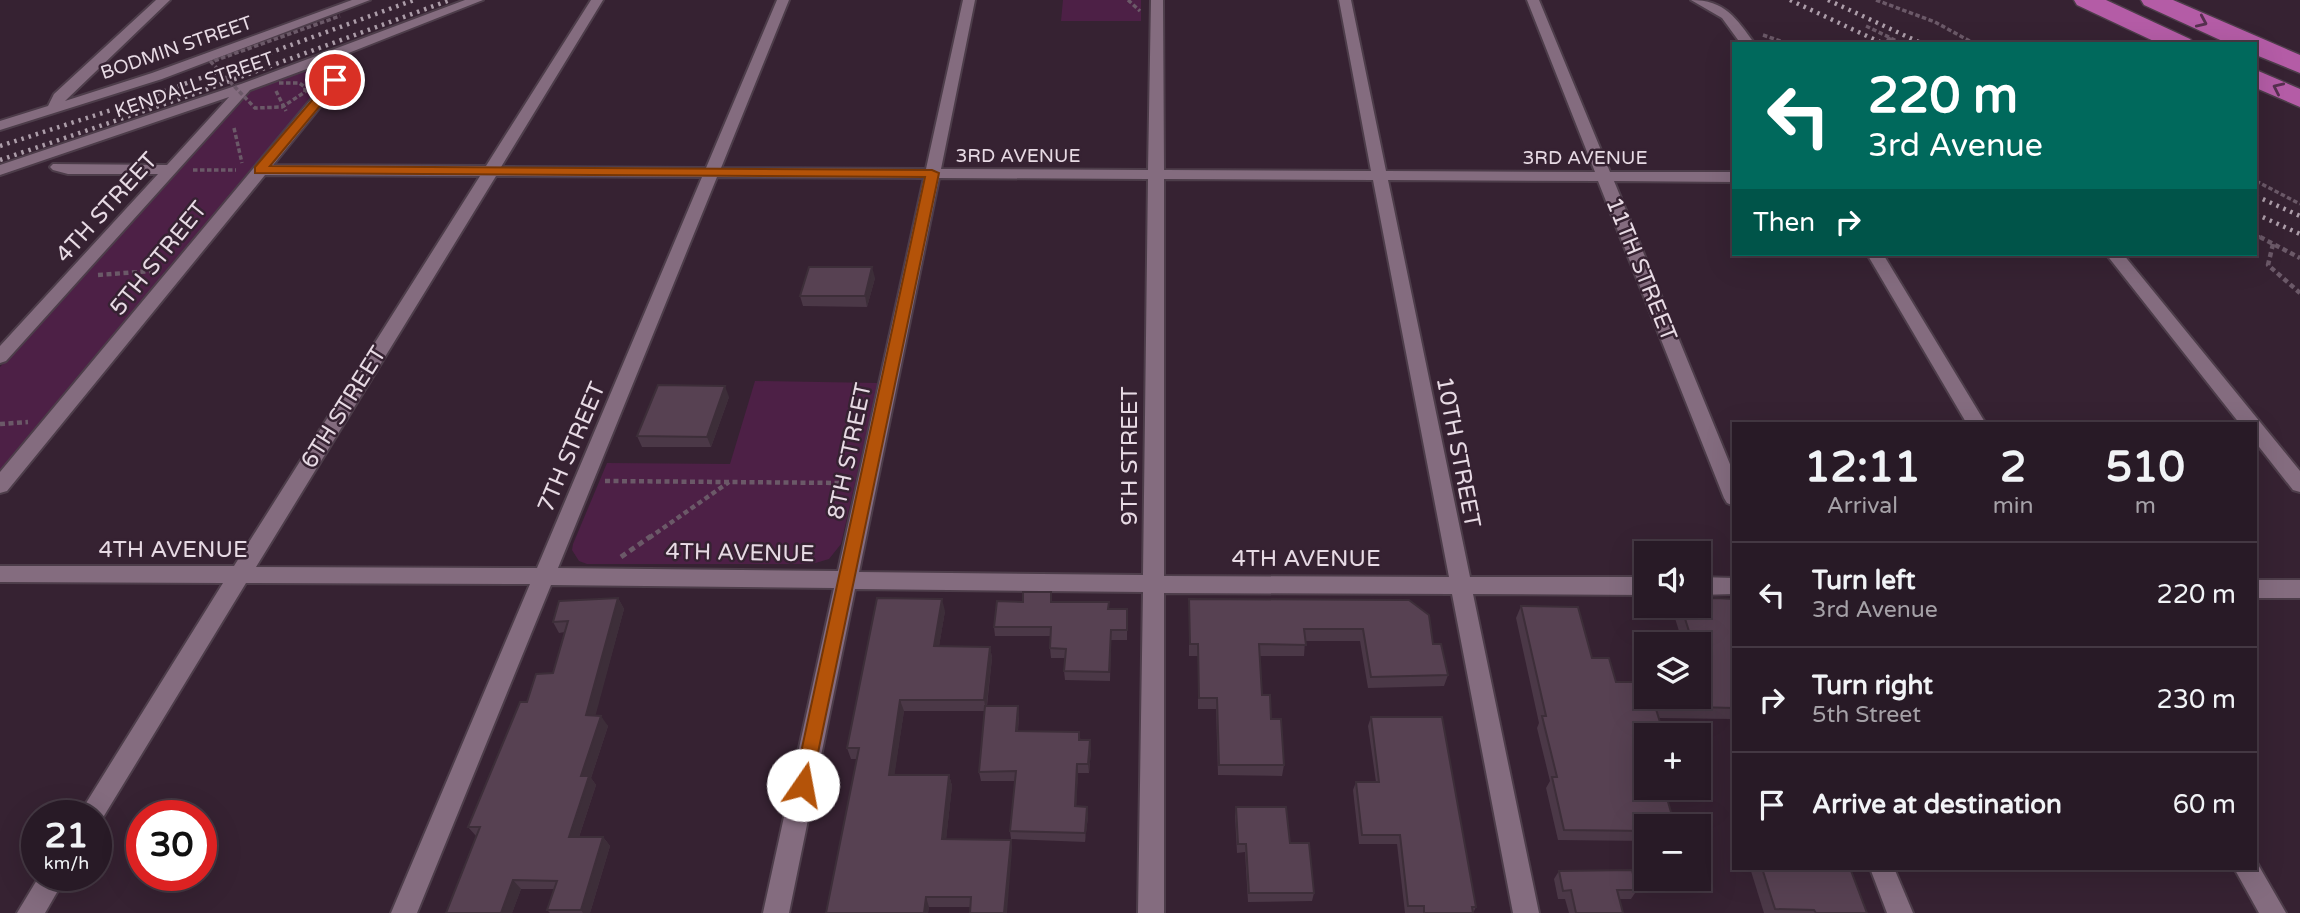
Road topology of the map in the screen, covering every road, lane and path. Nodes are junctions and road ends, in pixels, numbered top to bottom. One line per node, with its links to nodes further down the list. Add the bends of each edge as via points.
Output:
1 (164, 0): 34 (street, via 59,97)
2 (322, 0): 16 (street)
3 (364, 0): 16 (street, BODMIN STREET)
4 (477, 0): 27 (street, KENDALL STREET)
5 (597, 0): 42 (street, 6TH STREET)
6 (783, 0): 43 (street, 7TH STREET)
7 (969, 0): 44 (street, 8TH STREET)
8 (1157, 0): 45 (street, 9TH STREET)
9 (1345, 0): 46 (street, 10TH STREET)
10 (1533, 0): 47 (street, 11TH STREET)
11 (1697, 0): 18 (street, via 1727,15)
12 (1876, 0): 23 (path, via 1936,22)
13 (2086, 0): 24 (highway)
14 (2153, 0): 25 (highway, one-way to 25)
15 (340, 16): 30 (path, bridge, via 211,62 255,108 276,109 305,92 299,83)
16 (301, 23): 34 (street, BODMIN STREET)
17 (1866, 26): 19 (path)
18 (1752, 38): 20 (path)
19 (1891, 38): 21 (path, bridge); 22 (path)
20 (1777, 42)
21 (1884, 42)
22 (1899, 42)
23 (1971, 42)
24 (2177, 42)
25 (2247, 42)
26 (2257, 46): 28 (highway)
27 (340, 53): 32 (street, KENDALL STREET); 36 (street, 5TH STREET, via 335,80)
28 (2300, 65)
29 (2257, 78): 33 (highway, one-way to 29)
30 (279, 83)
31 (270, 85): 36 (path, via 292,121)
32 (246, 87): 35 (street, 4TH STREET); 39 (street, KENDALL STREET)
33 (2300, 99)
34 (54, 109): 37 (street, BODMIN STREET)
35 (220, 116): 40 (street, 4TH STREET); 40 (path, via 234,117 243,170)
36 (302, 121): 41 (street, 5TH STREET)
37 (0, 126)
38 (58, 167): 40 (street)
39 (0, 170)
40 (171, 170): 57 (street, 4TH STREET)
41 (260, 170): 42 (street, 3RD AVENUE); 56 (street, 5TH STREET)
42 (491, 172): 43 (street, 3RD AVENUE); 70 (street, 6TH STREET)
43 (711, 173): 44 (street, 3RD AVENUE); 63 (street, 7TH STREET)
44 (932, 173): 45 (street, 3RD AVENUE); 65 (street, 8TH STREET)
45 (1156, 174): 46 (street, 3RD AVENUE); 74 (street, 9TH STREET)
46 (1380, 175): 47 (street, 3RD AVENUE); 75 (street, 10TH STREET)
47 (1605, 176): 48 (street, 3RD AVENUE); 68 (street, 11TH STREET)
48 (1732, 177)
49 (2257, 182): 50 (path)
50 (2300, 204)
51 (2257, 236): 52 (path)
52 (2273, 244): 55 (path); 58 (path, via 2268,265)
53 (1876, 256): 60 (street)
54 (2116, 256): 61 (street)
55 (2300, 258)
56 (177, 270): 57 (path); 67 (street, 5TH STREET)
57 (75, 275): 59 (street, 4TH STREET)
58 (2300, 293)
59 (0, 357)
60 (1976, 422)
61 (2249, 422)
62 (2257, 431): 66 (street)
63 (583, 481): 64 (path); 71 (street, 7TH STREET)
64 (730, 482): 65 (path); 72 (path, via 620,558)
65 (867, 483): 73 (street, 8TH STREET)
66 (2300, 485)
67 (0, 486)
68 (1732, 493)
69 (0, 575): 70 (street, 4TH AVENUE)
70 (237, 576): 71 (street, 4TH AVENUE); 81 (street, 6TH STREET)
71 (544, 576): 72 (street, 4TH AVENUE); 86 (street, 7TH STREET)
72 (612, 576): 73 (street, 4TH AVENUE)
73 (847, 579): 74 (street, 4TH AVENUE); 87 (street, 8TH STREET)
74 (1153, 584): 75 (street, 4TH AVENUE); 88 (street, 9TH STREET)
75 (1461, 585): 76 (street, 4TH AVENUE); 89 (street, 10TH STREET)
76 (1634, 586)
77 (1711, 586): 78 (street)
78 (1732, 586)
79 (2257, 589): 80 (street)
80 (2300, 589)
81 (100, 800)
82 (1883, 870): 90 (street)
83 (2247, 870): 91 (street)
84 (44, 891): 85 (street)
85 (30, 913)
86 (404, 913)
87 (776, 913)
88 (1151, 913)
89 (1526, 913)
90 (1900, 913)
91 (2273, 913)

